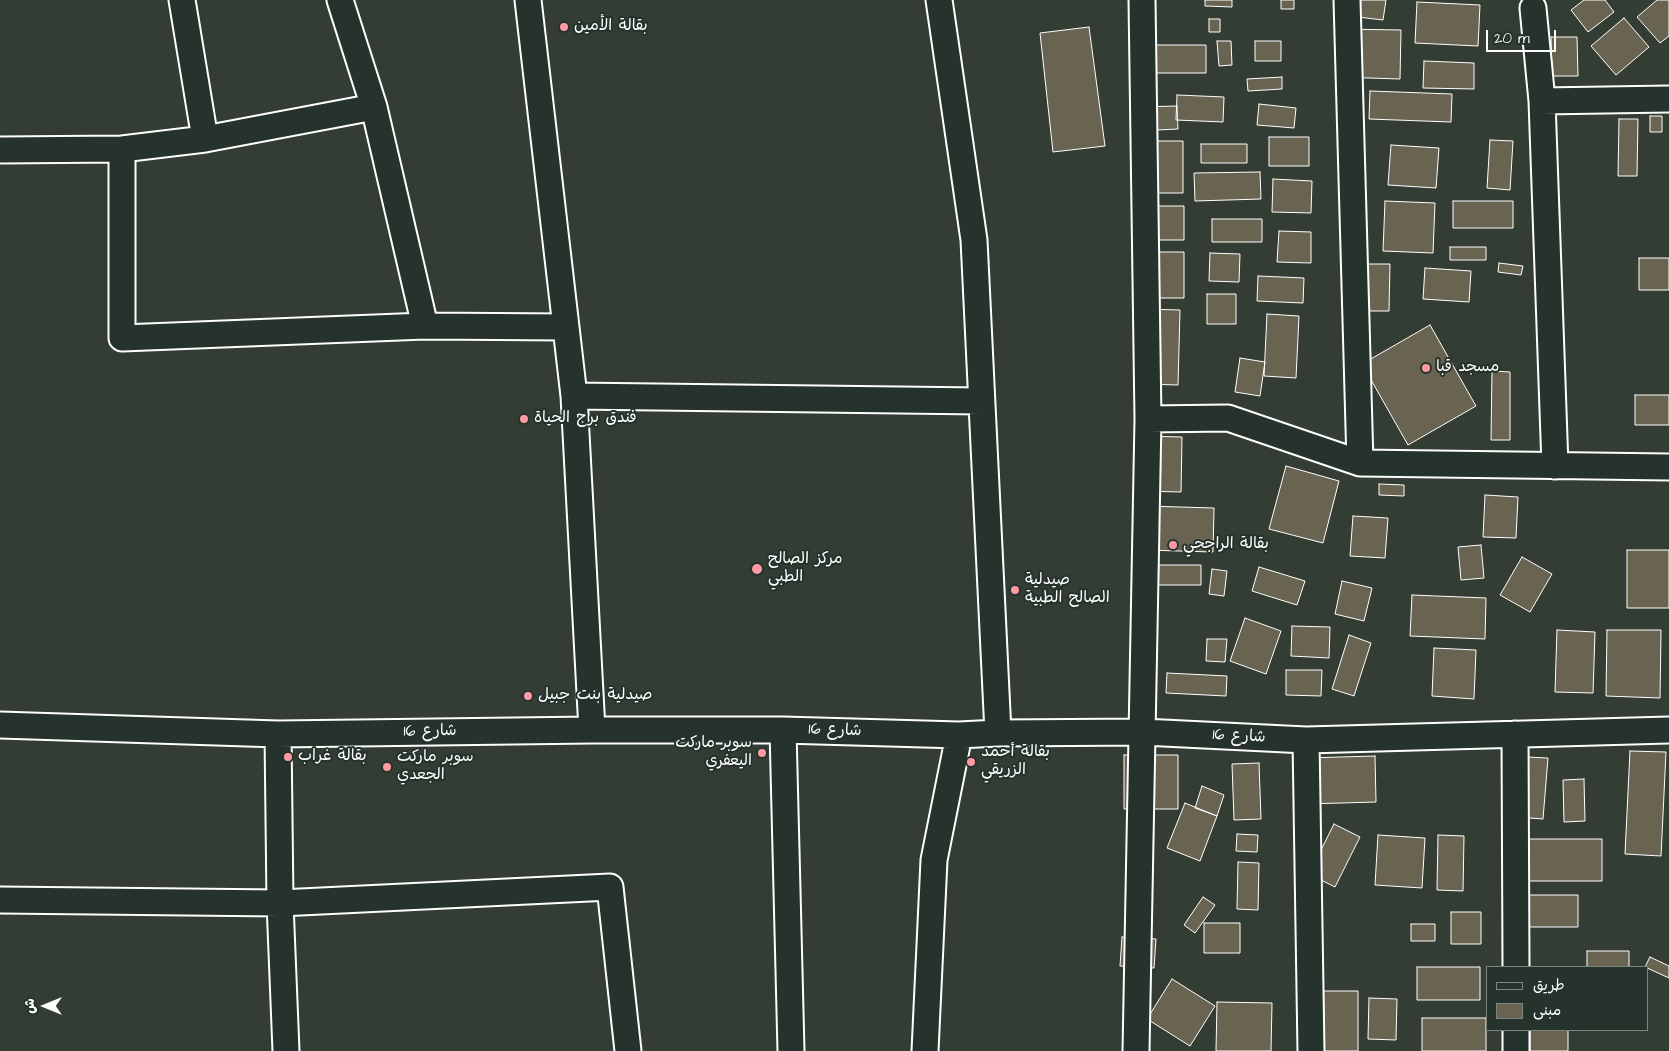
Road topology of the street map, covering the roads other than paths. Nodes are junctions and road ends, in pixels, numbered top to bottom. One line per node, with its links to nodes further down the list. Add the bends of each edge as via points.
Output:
1 (182, 0): 11 (street)
2 (340, 0): 10 (street)
3 (528, 0): 15 (street)
4 (939, 0): 17 (street, via 974,240)
5 (1142, 0): 18 (street)
6 (1347, 0): 19 (street)
7 (1529, 3): 9 (street)
8 (1669, 99): 9 (street)
9 (1542, 101): 20 (street)
10 (374, 107): 11 (street); 14 (street)
11 (205, 140): 12 (street)
12 (122, 149): 13 (street); 14 (street, via 122,338)
13 (0, 150)
14 (425, 326): 15 (street)
15 (566, 327): 16 (street)
16 (574, 396): 17 (street); 23 (street)
17 (981, 401): 27 (street)
18 (1148, 419): 19 (street, via 1228,418); 26 (street)
19 (1360, 463): 20 (street)
20 (1555, 466): 21 (street)
21 (1669, 467)
22 (0, 725): 28 (street, شارع 16)
23 (592, 730): 24 (street, شارع 16); 28 (street, شارع 16)
24 (783, 730): 30 (street, شارع 16); 38 (street)
25 (1669, 730): 29 (street, شارع 16)
26 (1143, 732): 27 (street, شارع 16); 31 (street, شارع 16); 40 (street)
27 (998, 733): 30 (street, شارع 16)
28 (278, 734): 33 (street)
29 (1515, 734): 31 (street, شارع 16); 34 (street)
30 (959, 735): 39 (street, via 934,860)
31 (1306, 740): 41 (street)
32 (0, 900): 33 (street)
33 (280, 903): 36 (street); 37 (street, via 610,886)
34 (1516, 966)
35 (1516, 1031): 42 (street)
36 (286, 1051)
37 (628, 1051)
38 (791, 1051)
39 (925, 1051)
40 (1136, 1051)
41 (1311, 1051)
42 (1516, 1051)

